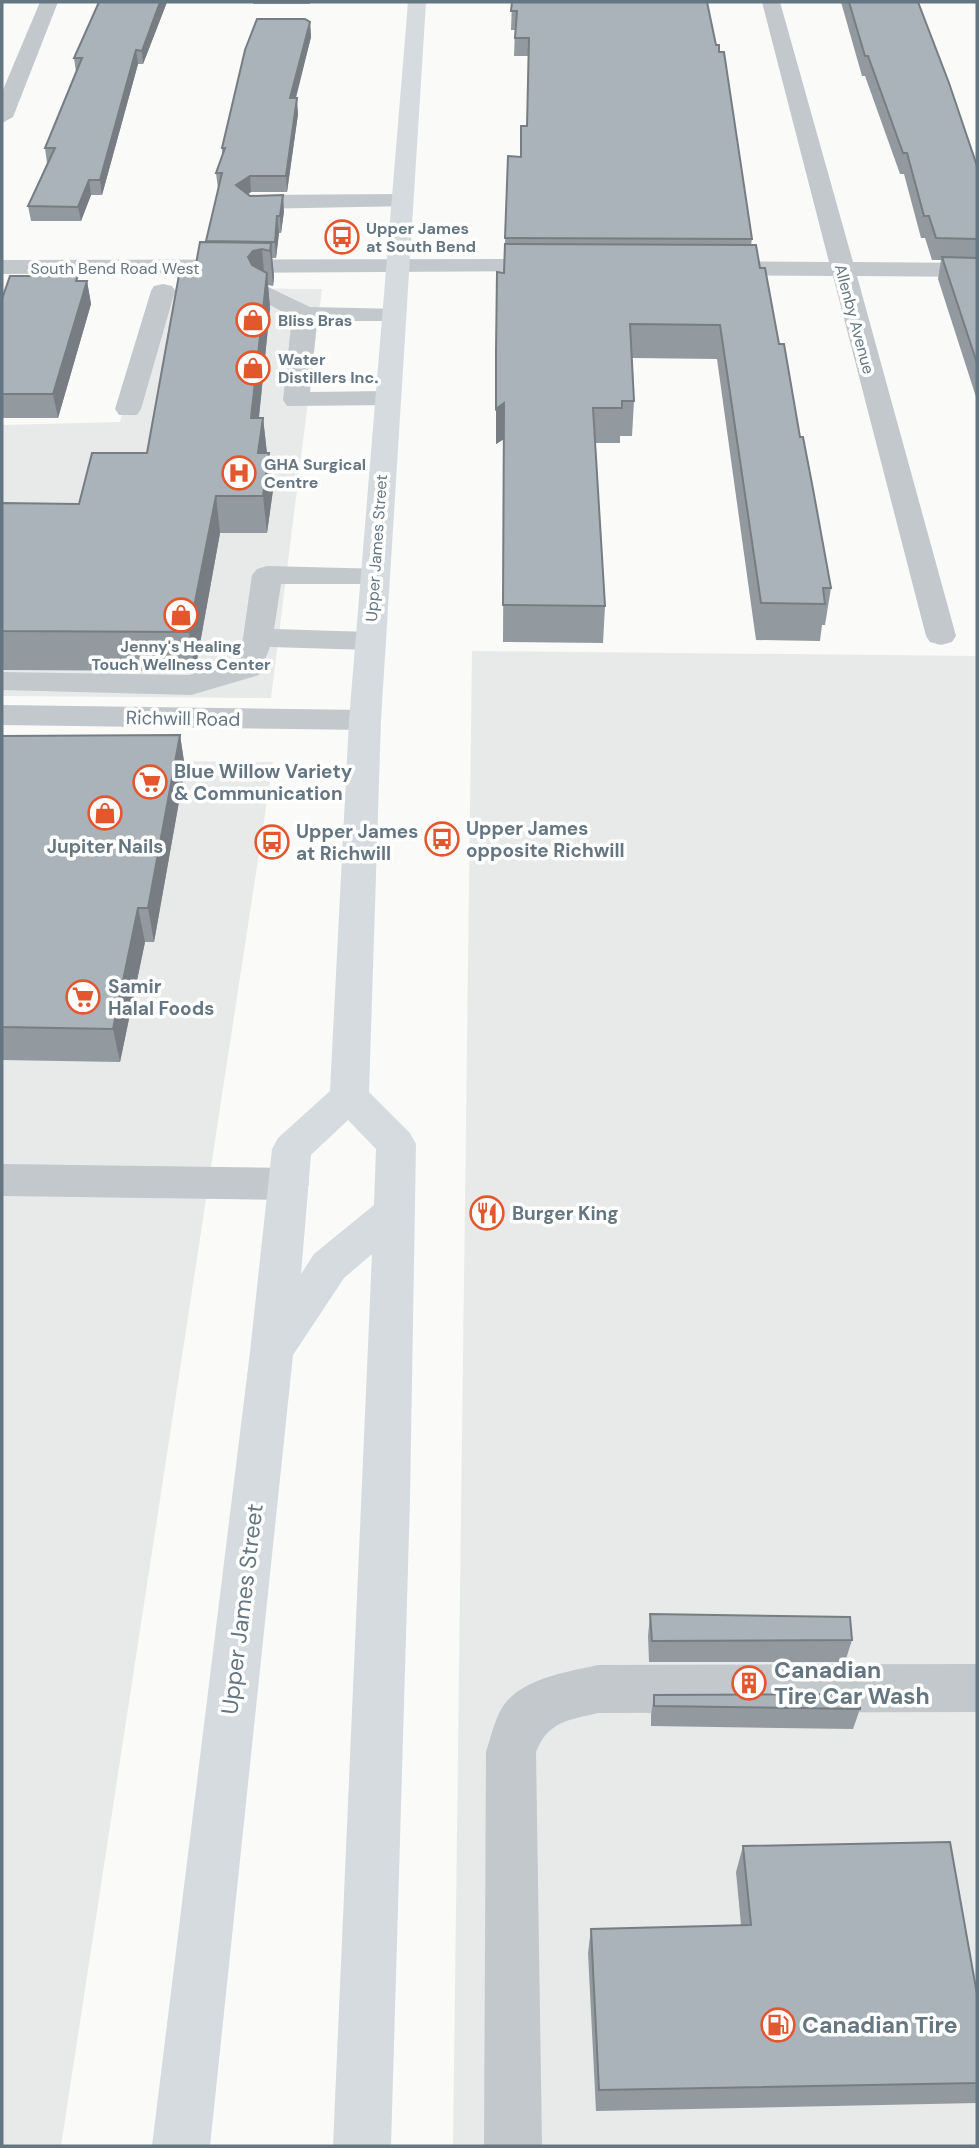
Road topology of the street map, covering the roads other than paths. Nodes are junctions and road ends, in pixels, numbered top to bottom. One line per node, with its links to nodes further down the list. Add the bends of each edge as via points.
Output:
1 (49, 2): 4 (street)
2 (417, 2): 5 (main road, Upper James Street)
3 (771, 2): 11 (street, Allenby Avenue)
4 (2, 117)
5 (402, 201): 6 (street); 8 (main road, Upper James Street)
6 (251, 202)
7 (2, 267): 13 (street, South Bend Road West)
8 (397, 267): 9 (street, South Bend Road West); 14 (street, South Bend Road West); 18 (main road, Upper James Street)
9 (581, 267)
10 (677, 267): 11 (street)
11 (842, 269): 12 (street); 22 (street, Allenby Avenue)
12 (977, 270)
13 (166, 279): 14 (street, South Bend Road West); 15 (street); 20 (street)
14 (267, 280): 16 (street); 17 (street)
15 (188, 291)
16 (240, 292)
17 (304, 314): 18 (street); 19 (street, via 296,400)
18 (392, 314): 19 (main road, Upper James Street)
19 (386, 399): 21 (main road, Upper James Street)
20 (128, 409)
21 (374, 575): 23 (street, via 267,575); 24 (main road, Upper James Street)
22 (941, 636)
23 (258, 638): 24 (street); 25 (street, via 248,668 191,685)
24 (370, 641): 27 (main road, Upper James Street)
25 (2, 681)
26 (2, 715): 27 (street, Richwill Road)
27 (365, 720): 28 (main road, Upper James Street)
28 (349, 1096): 30 (main road, Upper James Street, via 292,1149); 31 (main road, via 396,1144)
29 (2, 1180): 30 (street)
30 (289, 1184): 32 (main road, Upper James Street)
31 (394, 1212): 32 (main road, via 329,1266); 35 (main road)
32 (272, 1352): 34 (main road, Upper James Street)
33 (977, 1688): 36 (street, via 598,1689 551,1700 524,1719 510,1752)
34 (181, 2146)
35 (362, 2146)
36 (513, 2146)

